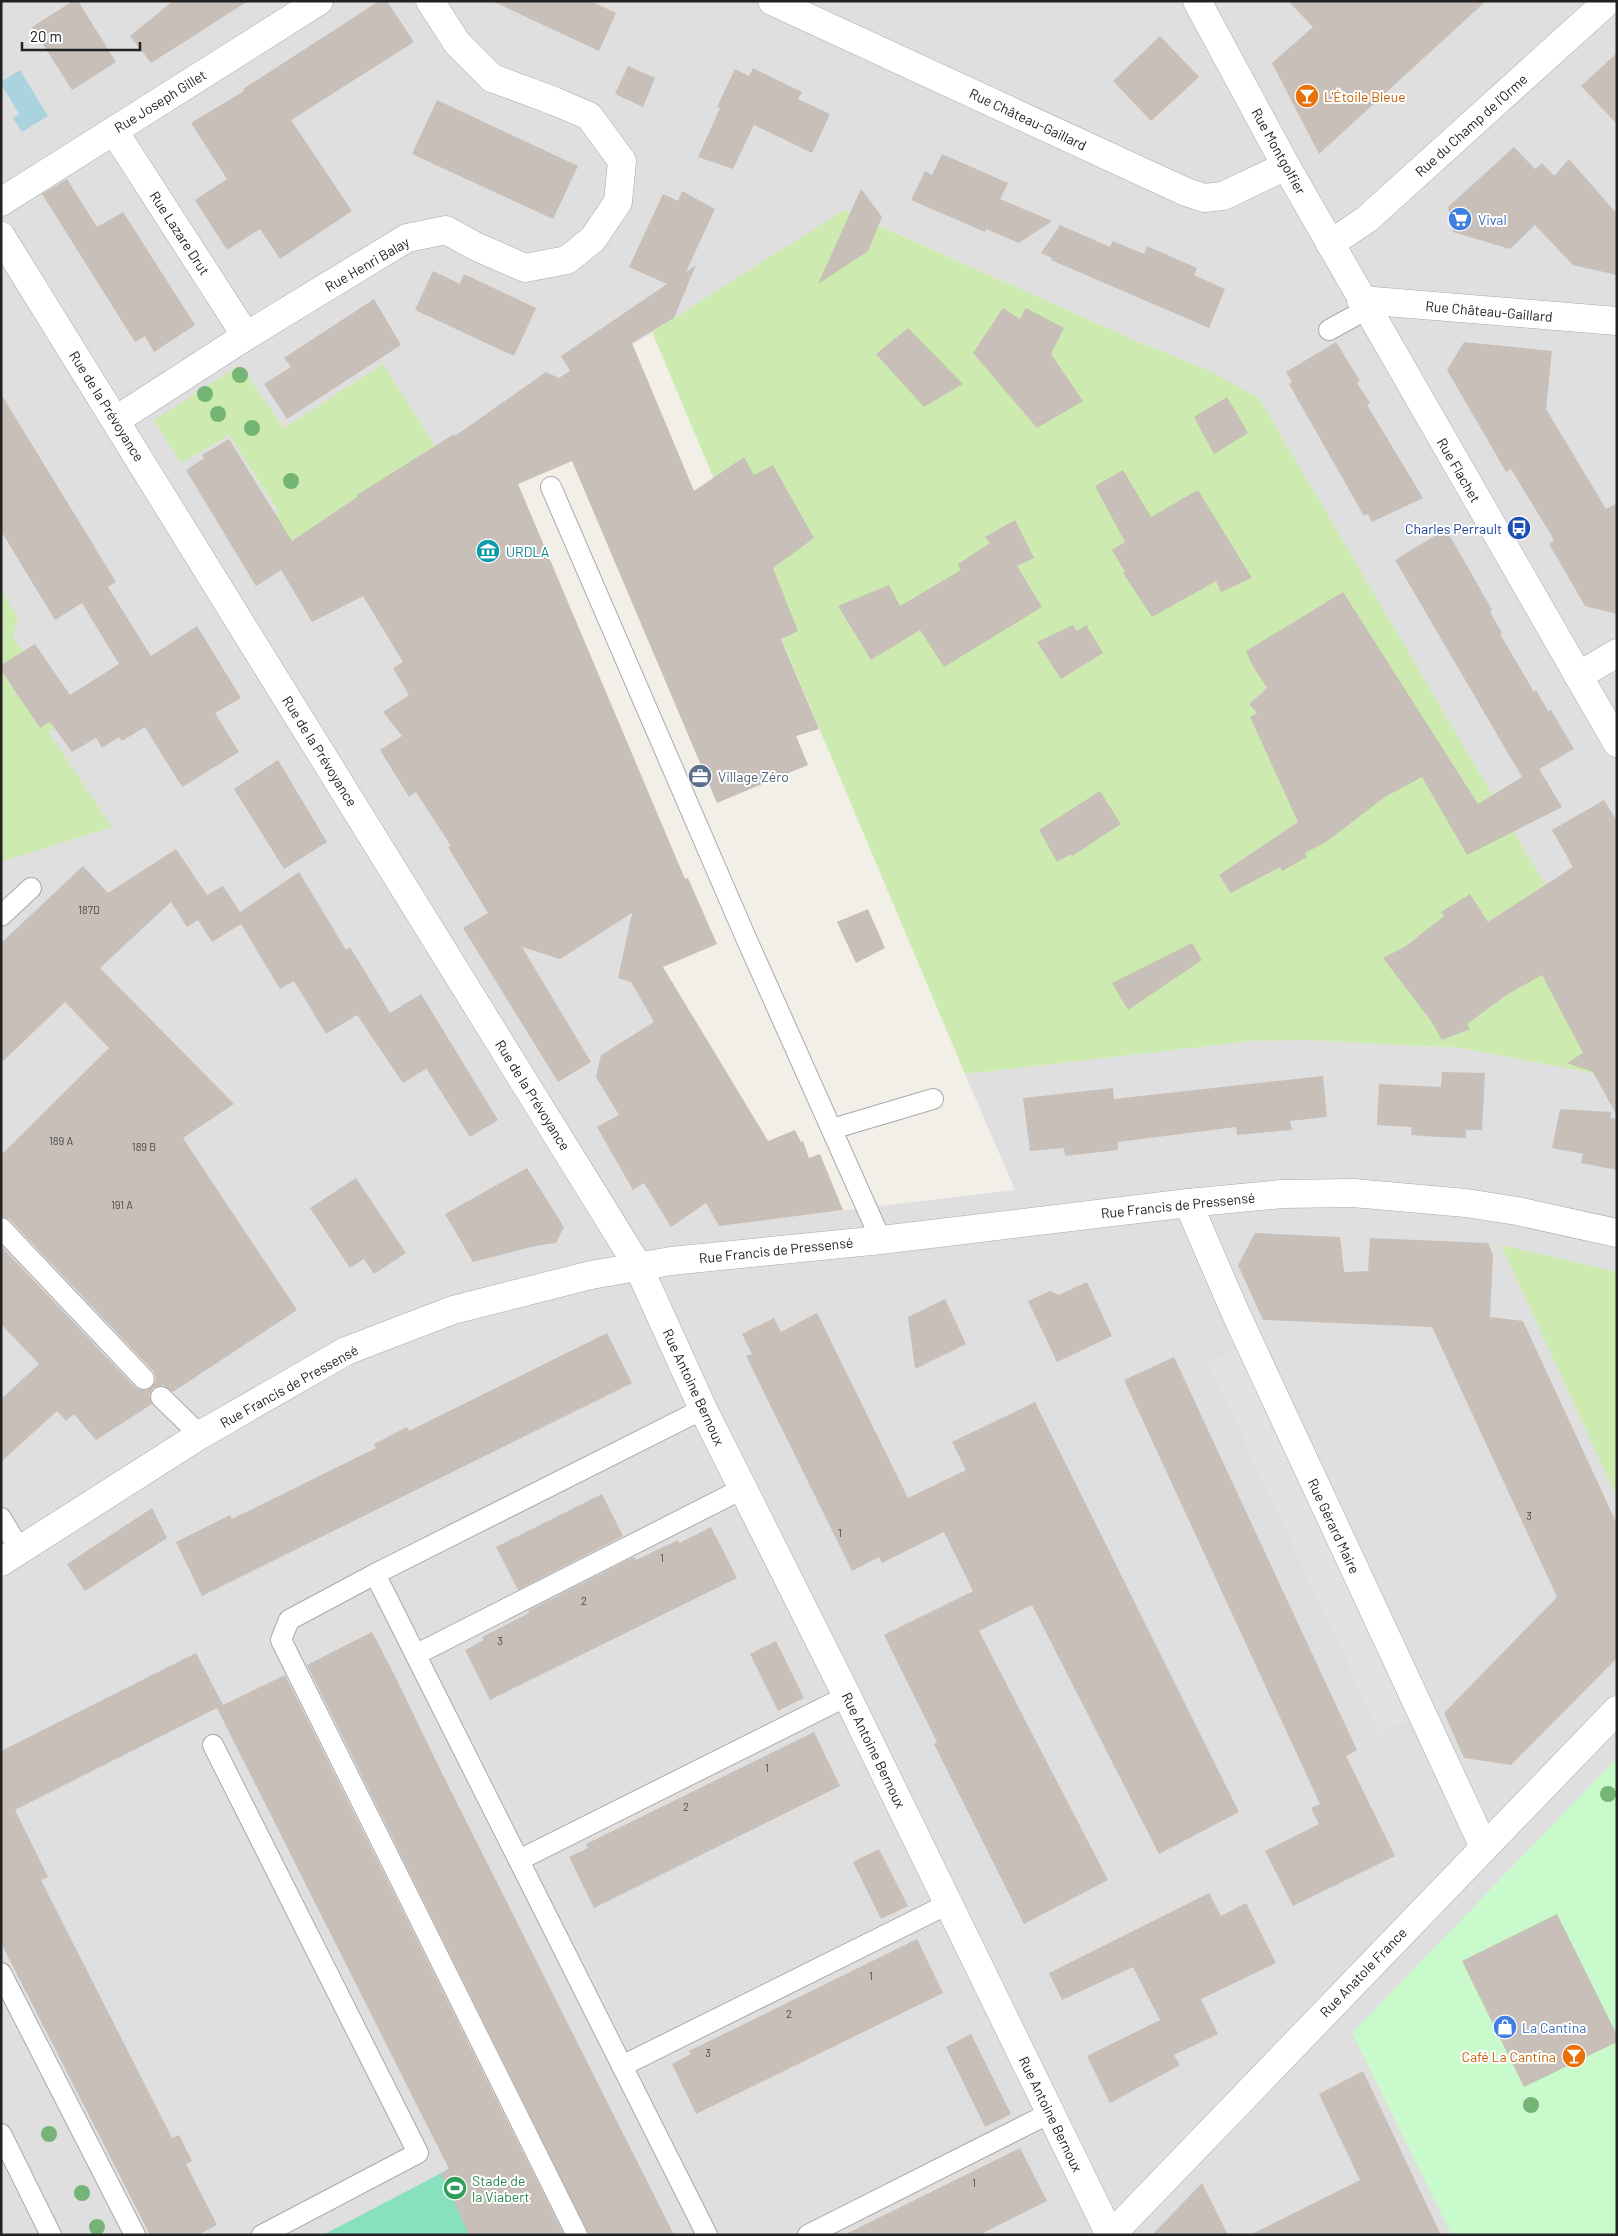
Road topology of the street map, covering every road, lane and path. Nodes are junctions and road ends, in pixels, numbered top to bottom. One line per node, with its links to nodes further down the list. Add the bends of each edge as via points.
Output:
1 (319, 1): 6 (street, Rue Joseph Gillet)
2 (430, 1): 14 (street, Rue Henri Balay, via 457,43 492,78 589,116 622,161 618,202 593,239 568,260 525,268 446,230 407,238)
3 (772, 1): 7 (street, Rue Château-Gaillard, via 1204,198 1223,196)
4 (1197, 1): 7 (street, Rue Montgolfier)
5 (1608, 1): 10 (street, Rue du Champ de l'Orme, via 1367,219)
6 (114, 131): 8 (street, Rue Joseph Gillet); 14 (street, Rue Lazare Drut)
7 (1286, 166): 10 (street, Rue Montgolfier)
8 (1, 202)
9 (1, 236): 15 (street, Rue de la Prévoyance)
10 (1330, 244): 11 (street, Rue Montgolfier)
11 (1364, 304): 12 (street, Rue Château-Gaillard); 13 (lane); 18 (street, Rue Flachet)
12 (1617, 321)
13 (1330, 330)
14 (246, 336): 15 (street, Rue Henri Balay)
15 (116, 420): 28 (street, Rue de la Prévoyance)
16 (551, 487): 23 (lane)
17 (1617, 653): 18 (street)
18 (1578, 676): 19 (street, Rue Flachet)
19 (1617, 743)
20 (31, 888): 21 (lane)
21 (1, 916)
22 (933, 1099): 23 (lane)
23 (832, 1129): 27 (lane)
24 (1188, 1203): 26 (street, Rue Francis de Pressensé, via 1282,1194 1353,1193 1517,1211); 27 (street, Rue Francis de Pressensé); 41 (street, Rue Gérard Maire, via 1236,1314)
25 (1, 1228): 29 (lane)
26 (1617, 1233)
27 (881, 1240): 28 (street, Rue Francis de Pressensé)
28 (638, 1266): 31 (street, Rue Antoine Bernoux); 32 (street, Rue Francis de Pressensé, via 453,1310 346,1351)
29 (144, 1380)
30 (161, 1397): 32 (lane)
31 (703, 1409): 33 (street, Rue Antoine Bernoux); 36 (lane)
32 (200, 1435): 35 (street, Rue Francis de Pressensé)
33 (742, 1489): 37 (lane); 38 (street, Rue Antoine Bernoux)
34 (1, 1518): 35 (lane)
35 (11, 1556)
36 (375, 1574): 37 (lane); 51 (lane, via 288,1620 281,1640)
37 (417, 1654): 42 (lane)
38 (847, 1696): 42 (lane); 43 (street, Rue Antoine Bernoux)
39 (1617, 1710): 41 (street, Rue Anatole France)
40 (213, 1745): 50 (lane, via 418,2153)
41 (1484, 1847): 54 (street, Rue Anatole France)
42 (519, 1860): 45 (lane)
43 (948, 1904): 45 (lane); 46 (street, Rue Antoine Bernoux)
44 (1, 1973): 49 (lane)
45 (622, 2066): 52 (lane)
46 (1050, 2113): 53 (lane); 54 (street, Rue Antoine Bernoux)
47 (1, 2134): 48 (lane)
48 (52, 2235)
49 (135, 2235)
50 (262, 2235)
51 (577, 2235)
52 (707, 2235)
53 (808, 2235)
54 (1110, 2235)

